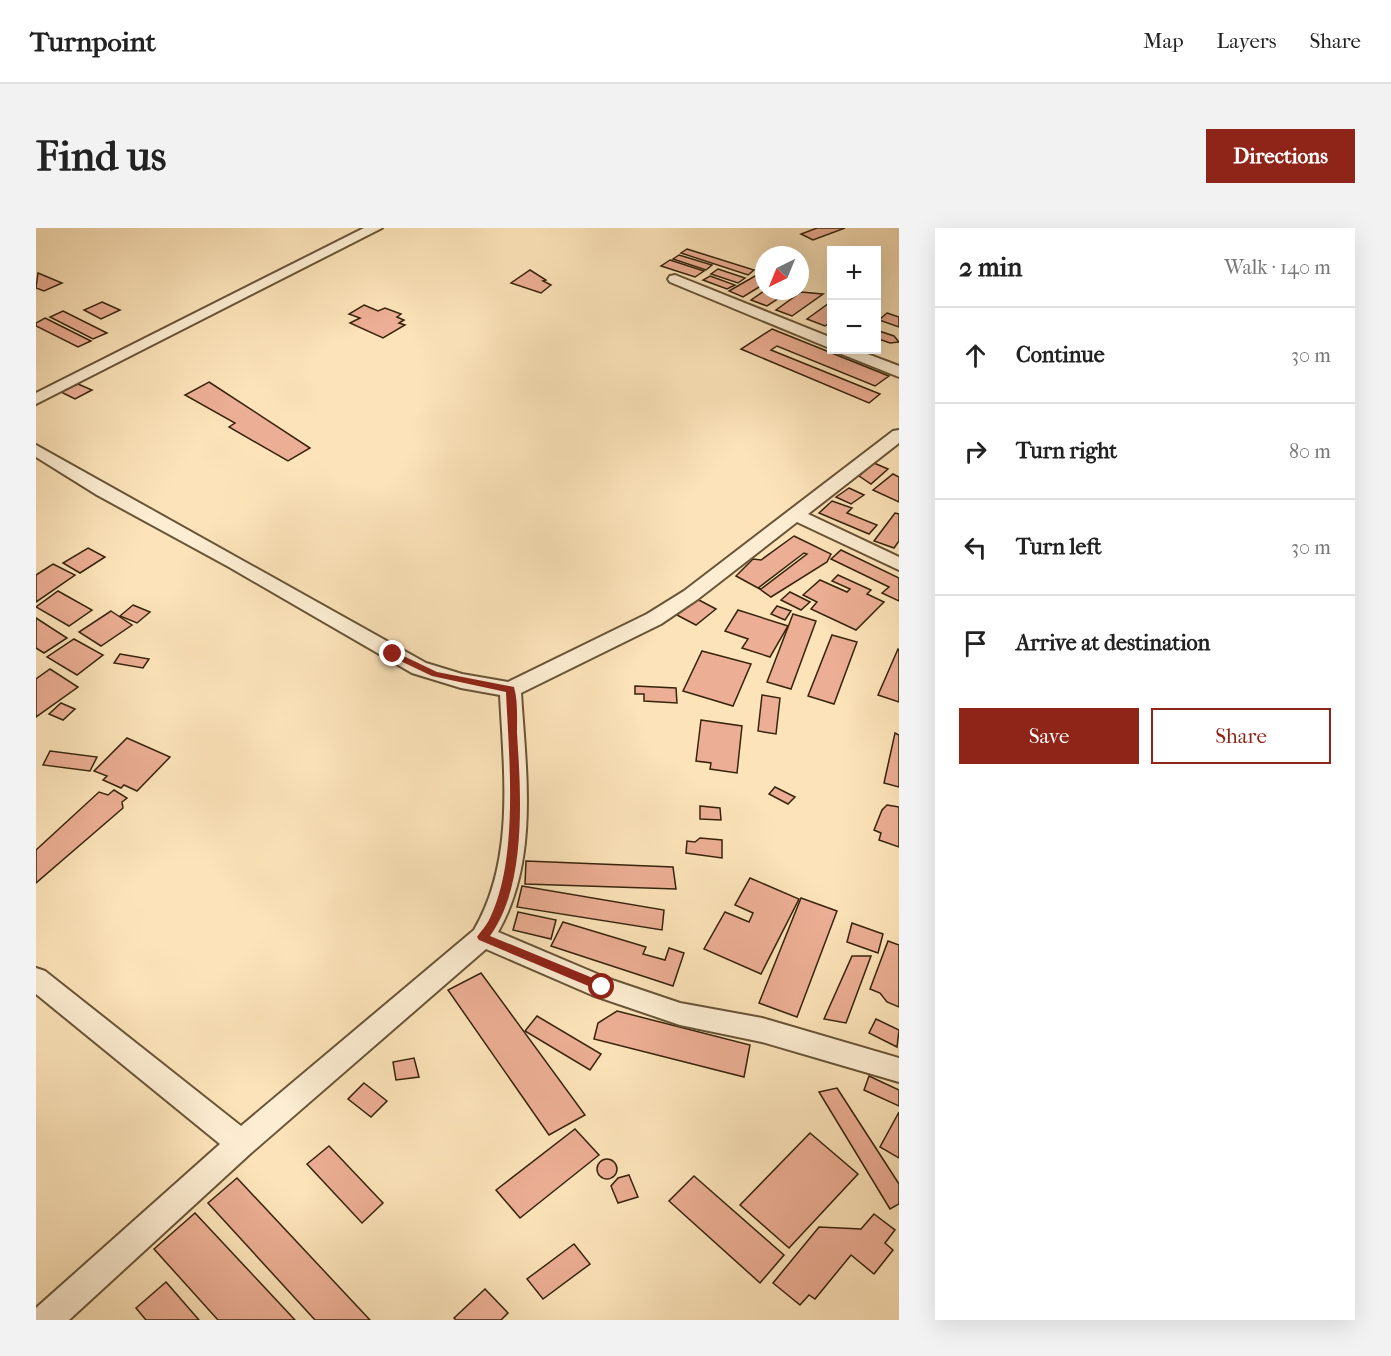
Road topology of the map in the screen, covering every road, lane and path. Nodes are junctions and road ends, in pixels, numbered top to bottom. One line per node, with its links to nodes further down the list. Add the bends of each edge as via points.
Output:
1 (375, 228): 6 (street)
2 (675, 279): 3 (street)
3 (827, 342)
4 (855, 354): 5 (street)
5 (899, 372)
6 (36, 399)
7 (899, 435): 9 (street)
8 (36, 450): 13 (street, via 419,668)
9 (879, 452): 10 (street); 11 (street)
10 (899, 462)
11 (796, 515): 12 (street); 13 (street, via 654,619)
12 (899, 564)
13 (510, 690): 14 (street, via 516,792 510,860 504,893 494,921)
14 (483, 937): 16 (street, via 602,987 680,1014 762,1030); 17 (street)
15 (36, 979): 17 (street)
16 (899, 1070)
17 (241, 1144): 18 (street)
18 (46, 1320)

